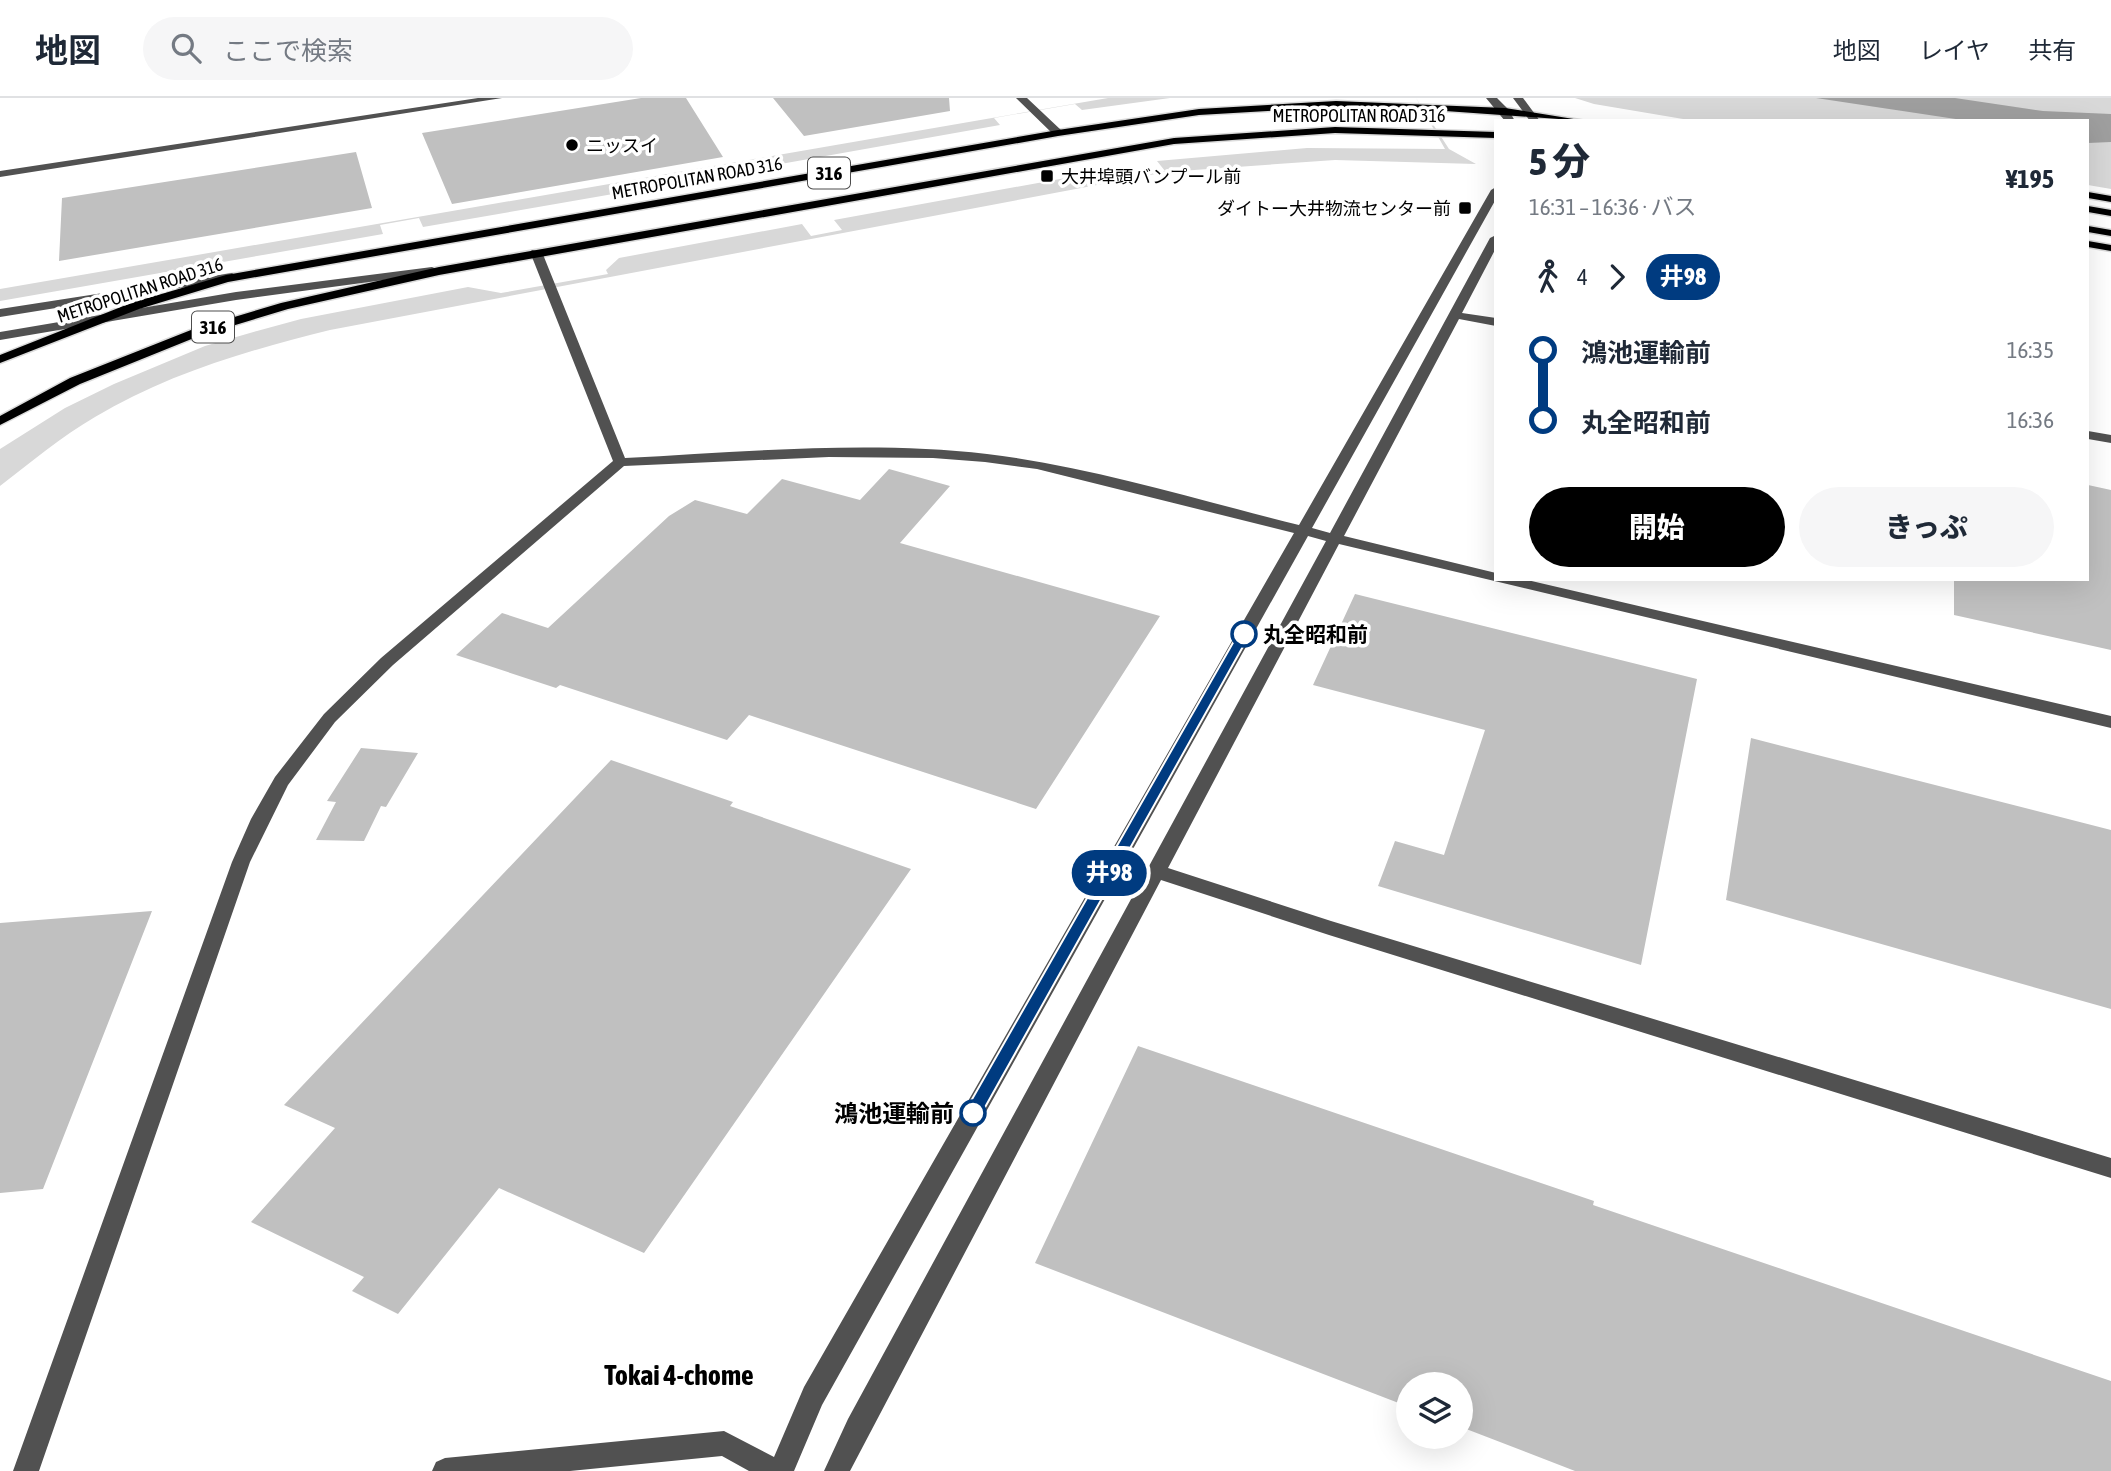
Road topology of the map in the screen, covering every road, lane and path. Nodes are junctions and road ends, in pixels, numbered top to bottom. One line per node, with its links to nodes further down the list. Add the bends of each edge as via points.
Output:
1 (497, 98): 10 (street)
2 (1021, 98): 8 (street)
3 (1491, 98): 5 (street)
4 (1518, 98): 6 (street)
5 (1508, 116): 6 (main road, METROPOLITAN ROAD 316 / 316); 8 (main road, METROPOLITAN ROAD 316 / 316, via 1403,105 1262,107)
6 (1533, 117): 7 (main road, METROPOLITAN ROAD 316 / 316)
7 (1557, 119)
8 (1058, 132): 23 (main road, METROPOLITAN ROAD 316 / 316)
9 (1494, 135): 21 (main road, METROPOLITAN ROAD 316 / 316, via 1335,130 1174,141)
10 (0, 174)
11 (1494, 194): 34 (street)
12 (2089, 195): 13 (main road)
13 (2111, 199)
14 (2089, 209): 15 (main road)
15 (2111, 213)
16 (2089, 229): 17 (main road)
17 (2111, 233)
18 (1494, 242): 25 (street)
19 (2089, 243): 20 (main road)
20 (2111, 248)
21 (536, 253): 22 (main road, METROPOLITAN ROAD 316 / 316); 33 (street)
22 (439, 271): 26 (street, via 236,296); 30 (main road, METROPOLITAN ROAD 316 / 316, via 285,306 195,333 75,381)
23 (258, 273): 24 (street); 26 (main road, METROPOLITAN ROAD 316 / 316, via 196,286)
24 (0, 313)
25 (1455, 315): 27 (street); 35 (street)
26 (92, 321): 28 (street); 29 (main road, METROPOLITAN ROAD 316 / 316)
27 (1494, 322)
28 (0, 336)
29 (0, 359)
30 (0, 421)
31 (2089, 435): 32 (street)
32 (2111, 439)
33 (620, 461): 34 (street, via 852,453 982,456 1037,465); 41 (street, via 366,680 321,724 279,780 258,816 241,862)
34 (1302, 532): 35 (street); 44 (street, via 813,1396)
35 (1335, 540): 36 (street); 39 (street)
36 (1494, 578)
37 (1511, 581): 38 (street)
38 (2111, 722)
39 (1157, 871): 40 (street); 45 (street)
40 (2111, 1168)
41 (26, 1471)
42 (445, 1471): 43 (street, via 724,1443)
43 (774, 1471)
44 (782, 1471)
45 (837, 1471)

